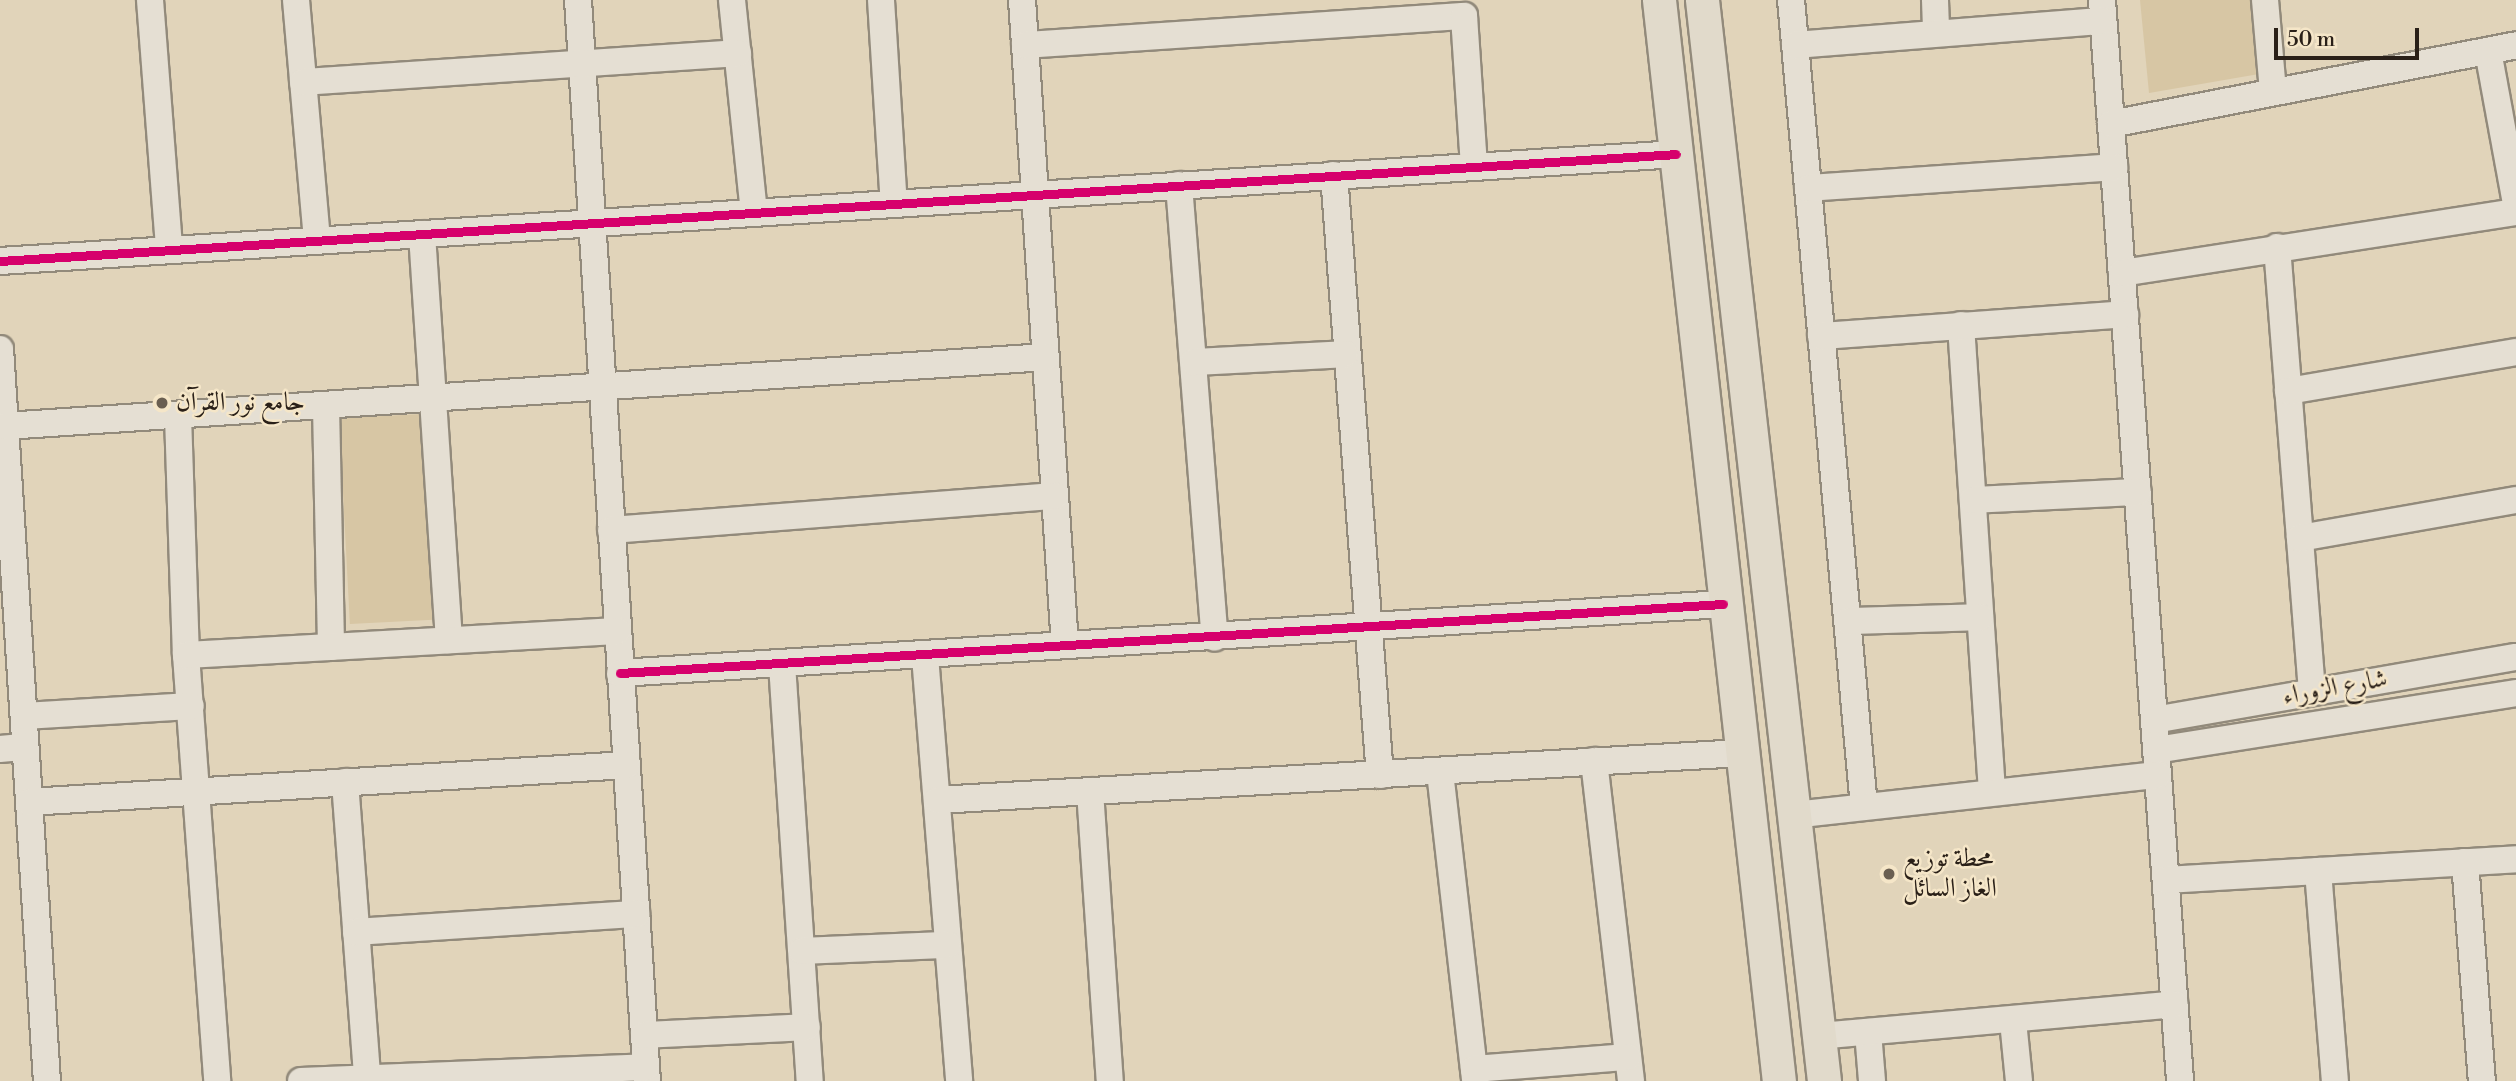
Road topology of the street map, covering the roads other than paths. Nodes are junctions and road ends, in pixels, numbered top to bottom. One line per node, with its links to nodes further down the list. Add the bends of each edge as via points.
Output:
1 (150, 0): 38 (street)
2 (296, 0): 20 (street)
3 (578, 0): 19 (street)
4 (732, 0): 18 (street)
5 (881, 0): 30 (street)
6 (1022, 0): 14 (street)
7 (1659, 0): 23 (main road)
8 (1702, 0): 41 (main road)
9 (1791, 0): 15 (street)
10 (1935, 0): 13 (street)
11 (2265, 0): 21 (street)
12 (2102, 10): 13 (street); 22 (street)
13 (1936, 33): 15 (street)
14 (1025, 45): 24 (street, via 1464,16); 29 (street)
15 (1795, 45): 28 (street)
16 (2516, 45): 17 (street)
17 (2488, 51): 21 (street); 31 (street)
18 (738, 53): 19 (street); 32 (street)
19 (582, 63): 20 (street); 34 (street)
20 (303, 82): 36 (street)
21 (2273, 92): 22 (street)
22 (2111, 124): 25 (street)
23 (1676, 154): 24 (street); 42 (main road)
24 (1474, 167): 26 (street)
25 (2114, 167): 28 (street); 40 (street)
26 (1334, 176): 27 (street); 48 (street)
27 (1180, 185): 29 (street); 50 (street)
28 (1808, 188): 45 (street)
29 (1035, 195): 30 (street); 49 (street)
30 (894, 204): 32 (street)
31 (2516, 204)
32 (754, 212): 34 (street)
33 (2516, 212): 37 (street)
34 (592, 223): 35 (street); 51 (street)
35 (422, 234): 36 (street); 53 (street)
36 (317, 240): 38 (street)
37 (2277, 247): 40 (street); 52 (street)
38 (169, 249): 39 (street)
39 (0, 261)
40 (2122, 273): 43 (street)
41 (1733, 279): 42 (main road); 97 (main road)
42 (1689, 283): 64 (main road)
43 (2125, 314): 44 (street); 57 (street)
44 (1961, 326): 45 (street); 59 (street)
45 (1821, 336): 66 (street)
46 (0, 349): 56 (street)
47 (2516, 352): 52 (street)
48 (1345, 354): 50 (street); 67 (street)
49 (1046, 357): 51 (street); 58 (street)
50 (1194, 362): 69 (street)
51 (602, 387): 53 (street); 61 (street)
52 (2288, 391): 62 (street)
53 (436, 400): 54 (street); 70 (street)
54 (326, 406): 55 (street); 72 (street)
55 (178, 416): 56 (street); 73 (street)
56 (5, 426): 63 (street)
57 (2138, 492): 59 (street); 82 (street)
58 (1055, 496): 61 (street); 71 (street)
59 (1972, 500): 65 (street)
60 (2516, 500): 62 (street)
61 (611, 530): 68 (street)
62 (2300, 538): 78 (street)
63 (7, 548): 81 (street)
64 (1723, 604): 67 (street); 84 (main road)
65 (1980, 617): 66 (street); 93 (street)
66 (1848, 621): 96 (street)
67 (1369, 628): 69 (street); 89 (street)
68 (617, 631): 70 (street); 77 (street)
69 (1215, 638): 71 (street)
70 (449, 640): 72 (street)
71 (1065, 645): 74 (street)
72 (331, 647): 73 (street)
73 (186, 655): 80 (street)
74 (925, 656): 76 (street); 94 (street)
75 (2516, 657): 78 (street, شارع الزوراء)
76 (782, 664): 77 (street); 105 (street)
77 (620, 673): 87 (street)
78 (2312, 692): 82 (street, شارع الزوراء)
79 (2516, 693): 86 (street, شارع الزوراء)
80 (191, 706): 81 (street); 91 (street)
81 (24, 716): 83 (street)
82 (2154, 720): 86 (street)
83 (13, 748): 95 (street)
84 (1742, 753): 85 (street); 122 (main road)
85 (1594, 761): 88 (street); 112 (street)
86 (2157, 762): 93 (street, شارع الزوراء); 101 (street)
87 (626, 765): 90 (street); 102 (street)
88 (1440, 772): 89 (street); 114 (street)
89 (1380, 775): 92 (street)
90 (345, 782): 91 (street); 103 (street)
91 (197, 791): 95 (street); 117 (street)
92 (1090, 791): 94 (street); 121 (street)
93 (1992, 792): 96 (street, شارع الزوراء)
94 (938, 800): 104 (street)
95 (29, 802): 116 (street)
96 (1864, 807): 97 (street, شارع الزوراء)
97 (1794, 815): 111 (main road)
98 (2516, 859): 99 (street)
99 (2465, 862): 100 (street); 128 (street)
100 (2318, 871): 101 (street); 127 (street)
101 (2166, 880): 106 (street)
102 (636, 914): 103 (street); 110 (street)
103 (356, 932): 115 (street)
104 (948, 944): 105 (street); 120 (street)
105 (802, 951): 108 (street)
106 (2175, 1004): 107 (street); 126 (street)
107 (2013, 1021): 109 (street); 125 (street)
108 (807, 1027): 110 (street); 119 (street)
109 (1868, 1032): 111 (street); 124 (street)
110 (644, 1035): 113 (street)
111 (1819, 1036): 123 (main road)
112 (1629, 1069): 114 (street)
113 (646, 1074): 115 (street)
114 (1475, 1075)
115 (367, 1078): 118 (street)
116 (47, 1081)
117 (218, 1081)
118 (301, 1081)
119 (810, 1081)
120 (958, 1081)
121 (1110, 1081)
122 (1779, 1081)
123 (1824, 1081)
124 (1872, 1081)
125 (2019, 1081)
126 (2180, 1081)
127 (2335, 1081)
128 (2482, 1081)

